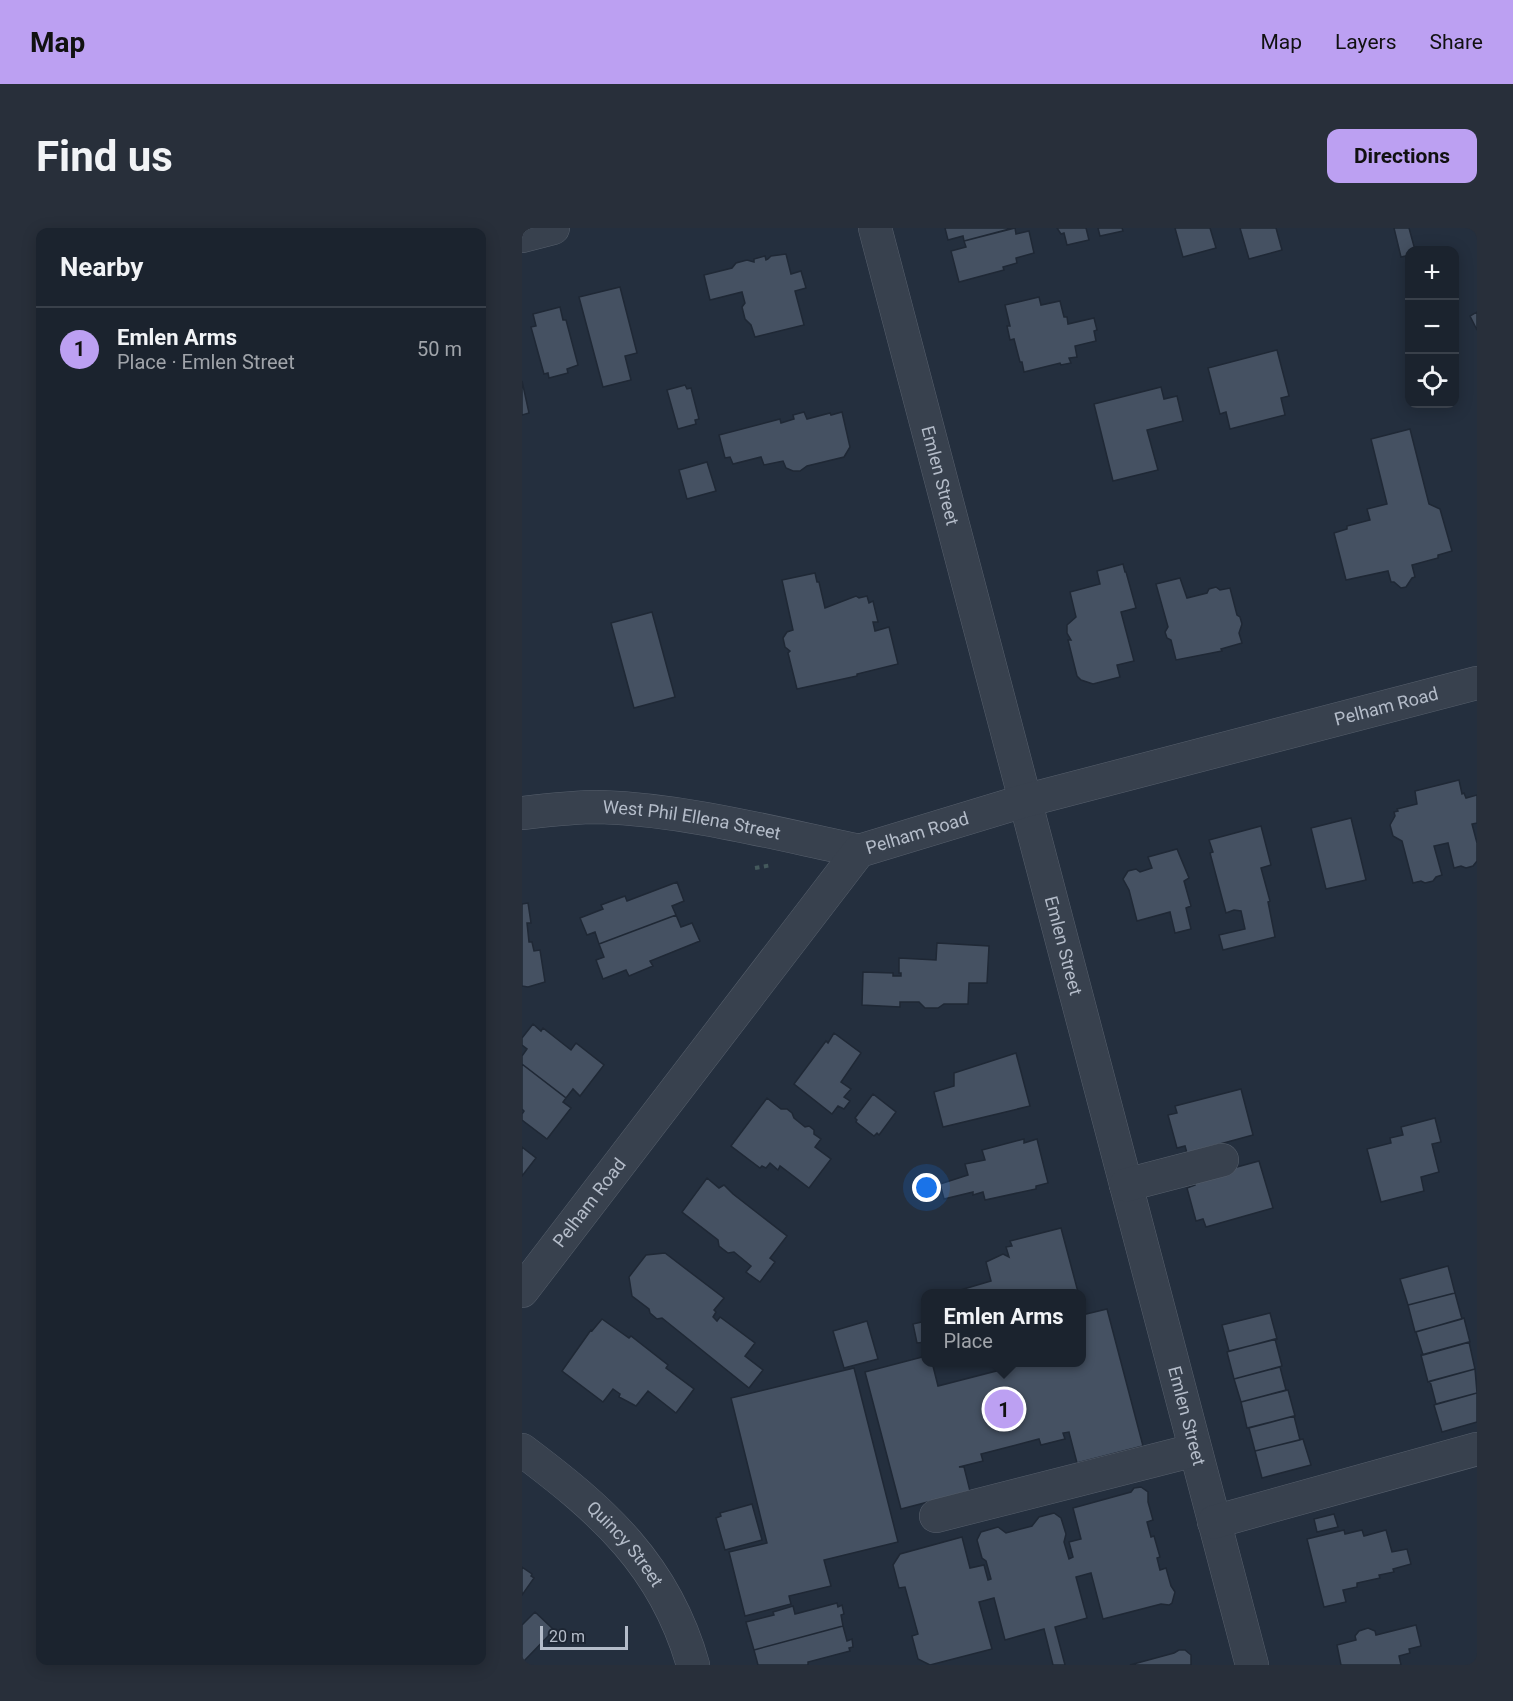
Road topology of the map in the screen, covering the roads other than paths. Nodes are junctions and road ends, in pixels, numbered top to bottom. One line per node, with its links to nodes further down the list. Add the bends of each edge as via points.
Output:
1 (553, 228): 3 (street)
2 (875, 228): 5 (street, Emlen Street)
3 (522, 236)
4 (1477, 683): 5 (street, Pelham Road)
5 (1024, 801): 7 (street, Pelham Road); 9 (street, Emlen Street)
6 (522, 813): 7 (street, West Phil Ellena Street, via 598,807 645,810)
7 (859, 851): 10 (street, Pelham Road)
8 (1222, 1160): 9 (street)
9 (1126, 1185): 11 (street, Emlen Street)
10 (522, 1291)
11 (1195, 1449): 14 (street); 15 (street, Emlen Street)
12 (1477, 1449): 15 (street)
13 (522, 1450): 16 (street, Quincy Street, via 587,1501 636,1552 680,1626)
14 (936, 1516)
15 (1214, 1522): 17 (street, Emlen Street)
16 (693, 1665)
17 (1252, 1665)

